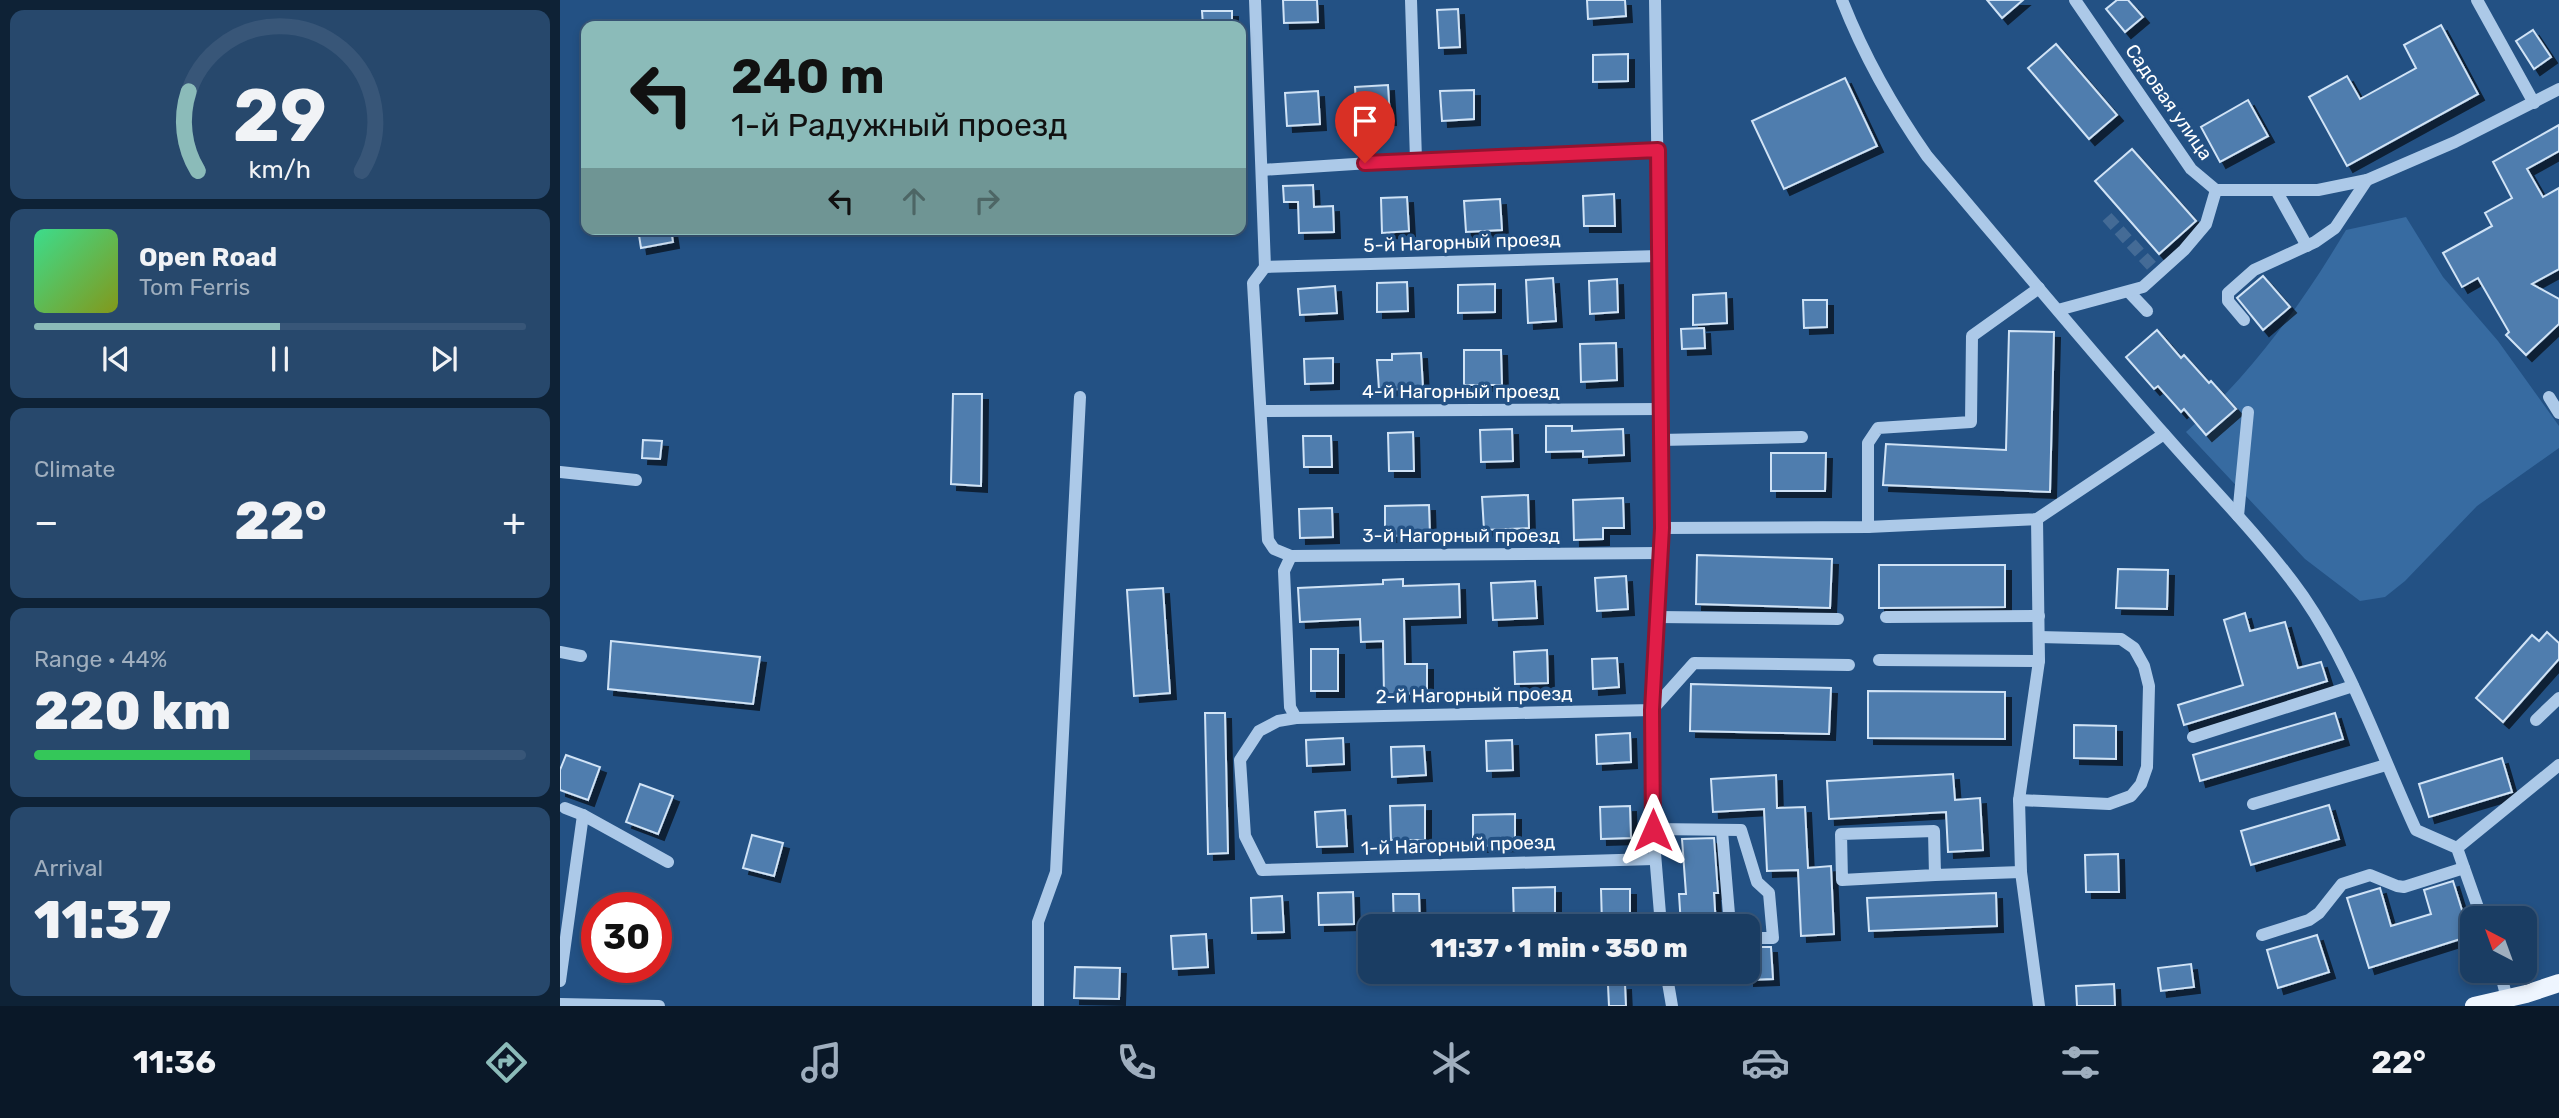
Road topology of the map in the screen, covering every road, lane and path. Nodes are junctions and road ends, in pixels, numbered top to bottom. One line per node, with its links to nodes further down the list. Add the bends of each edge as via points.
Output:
1 (1255, 0): 11 (street)
2 (1411, 0): 10 (street)
3 (1655, 0): 9 (street)
4 (1842, 0): 18 (street, via 1856,37 1900,118)
5 (2075, 0): 13 (street, Садовая улица, via 2191,169)
6 (2477, 0): 8 (street)
7 (2559, 89): 8 (street)
8 (2533, 103): 12 (street)
9 (1658, 150): 10 (street); 16 (street)
10 (1416, 160): 11 (street)
11 (1262, 170): 17 (street)
12 (2368, 180): 14 (street); 15 (street, via 2335,228)
13 (2216, 190): 14 (street); 19 (street, via 2206,224 2184,250 2143,286)
14 (2277, 192): 15 (street)
15 (2307, 246): 22 (street, via 2254,270 2228,293 2228,301)
16 (1659, 256): 17 (street, 5-й Нагорный проезд); 25 (street)
17 (1265, 267): 26 (street, via 1253,284)
18 (2039, 288): 20 (street); 36 (street, via 1972,336 1971,422 1878,428 1868,443)
19 (2129, 292): 20 (street); 21 (street)
20 (2058, 310): 29 (street)
21 (2147, 311)
22 (2244, 320)
23 (1080, 397): 84 (street, via 1056,872 1038,922)
24 (2549, 397): 28 (street)
25 (1661, 409): 26 (street, 4-й Нагорный проезд); 31 (street)
26 (1261, 411): 39 (street, via 1268,540 1274,549)
27 (2248, 412): 34 (street)
28 (2559, 413)
29 (2164, 434): 34 (street); 35 (street)
30 (1802, 437): 31 (street)
31 (1661, 440): 37 (street)
32 (560, 472): 33 (street)
33 (636, 480)
34 (2238, 516): 50 (street, via 2302,595)
35 (2037, 519): 36 (street); 40 (street)
36 (1868, 527): 37 (street)
37 (1662, 528): 38 (street)
38 (1661, 553): 39 (street, 3-й Нагорный проезд); 41 (street)
39 (1291, 556): 53 (street, via 1284,570 1290,707)
40 (2039, 615): 42 (street); 44 (street)
41 (1657, 617): 43 (street); 52 (street)
42 (1886, 617)
43 (1838, 619)
44 (2039, 637): 48 (street); 58 (street, via 2121,639 2134,648 2148,686 2147,767 2131,796 2109,804)
45 (560, 652): 46 (street)
46 (581, 656)
47 (1879, 660): 48 (street)
48 (2039, 661): 58 (street)
49 (1849, 665): 52 (street, via 1694,663)
50 (2353, 686): 55 (street); 56 (street)
51 (2559, 698): 54 (street)
52 (1652, 710): 53 (street, 2-й Нагорный проезд); 62 (street)
53 (1296, 718): 68 (street, 2-й Нагорный проезд, via 1259,731 1240,760 1245,836)
54 (2536, 720)
55 (2193, 737)
56 (2386, 765): 59 (street); 64 (street, via 2416,830)
57 (2559, 765): 64 (street)
58 (2019, 800): 69 (street)
59 (2253, 804)
60 (565, 808): 61 (street)
61 (583, 815): 66 (street); 76 (street)
62 (1653, 830): 63 (street); 65 (street)
63 (1722, 831): 73 (street); 75 (street, via 1741,830 1758,882 1769,893 1773,938)
64 (2456, 848): 67 (street)
65 (1654, 859): 68 (street, 1-й Нагорный проезд); 72 (street)
66 (668, 862)
67 (2464, 868): 71 (street); 74 (street, via 2404,887 2370,875 2342,884 2309,920)
68 (1262, 870)
69 (2021, 872): 70 (street); 86 (street)
70 (1935, 876): 70 (street, via 1934,831 1841,834 1842,880)
71 (2477, 906)
72 (1660, 914)
73 (1729, 914)
74 (2262, 935)
75 (1760, 938)
76 (560, 981)
77 (2559, 983): 80 (main road)
78 (1668, 984): 85 (street)
79 (2503, 984): 80 (street)
80 (2507, 999): 87 (main road)
81 (560, 1004): 82 (street)
82 (647, 1006): 83 (street)
83 (659, 1006)
84 (1038, 1006)
85 (1672, 1006)
86 (2039, 1006)
87 (2474, 1006)

